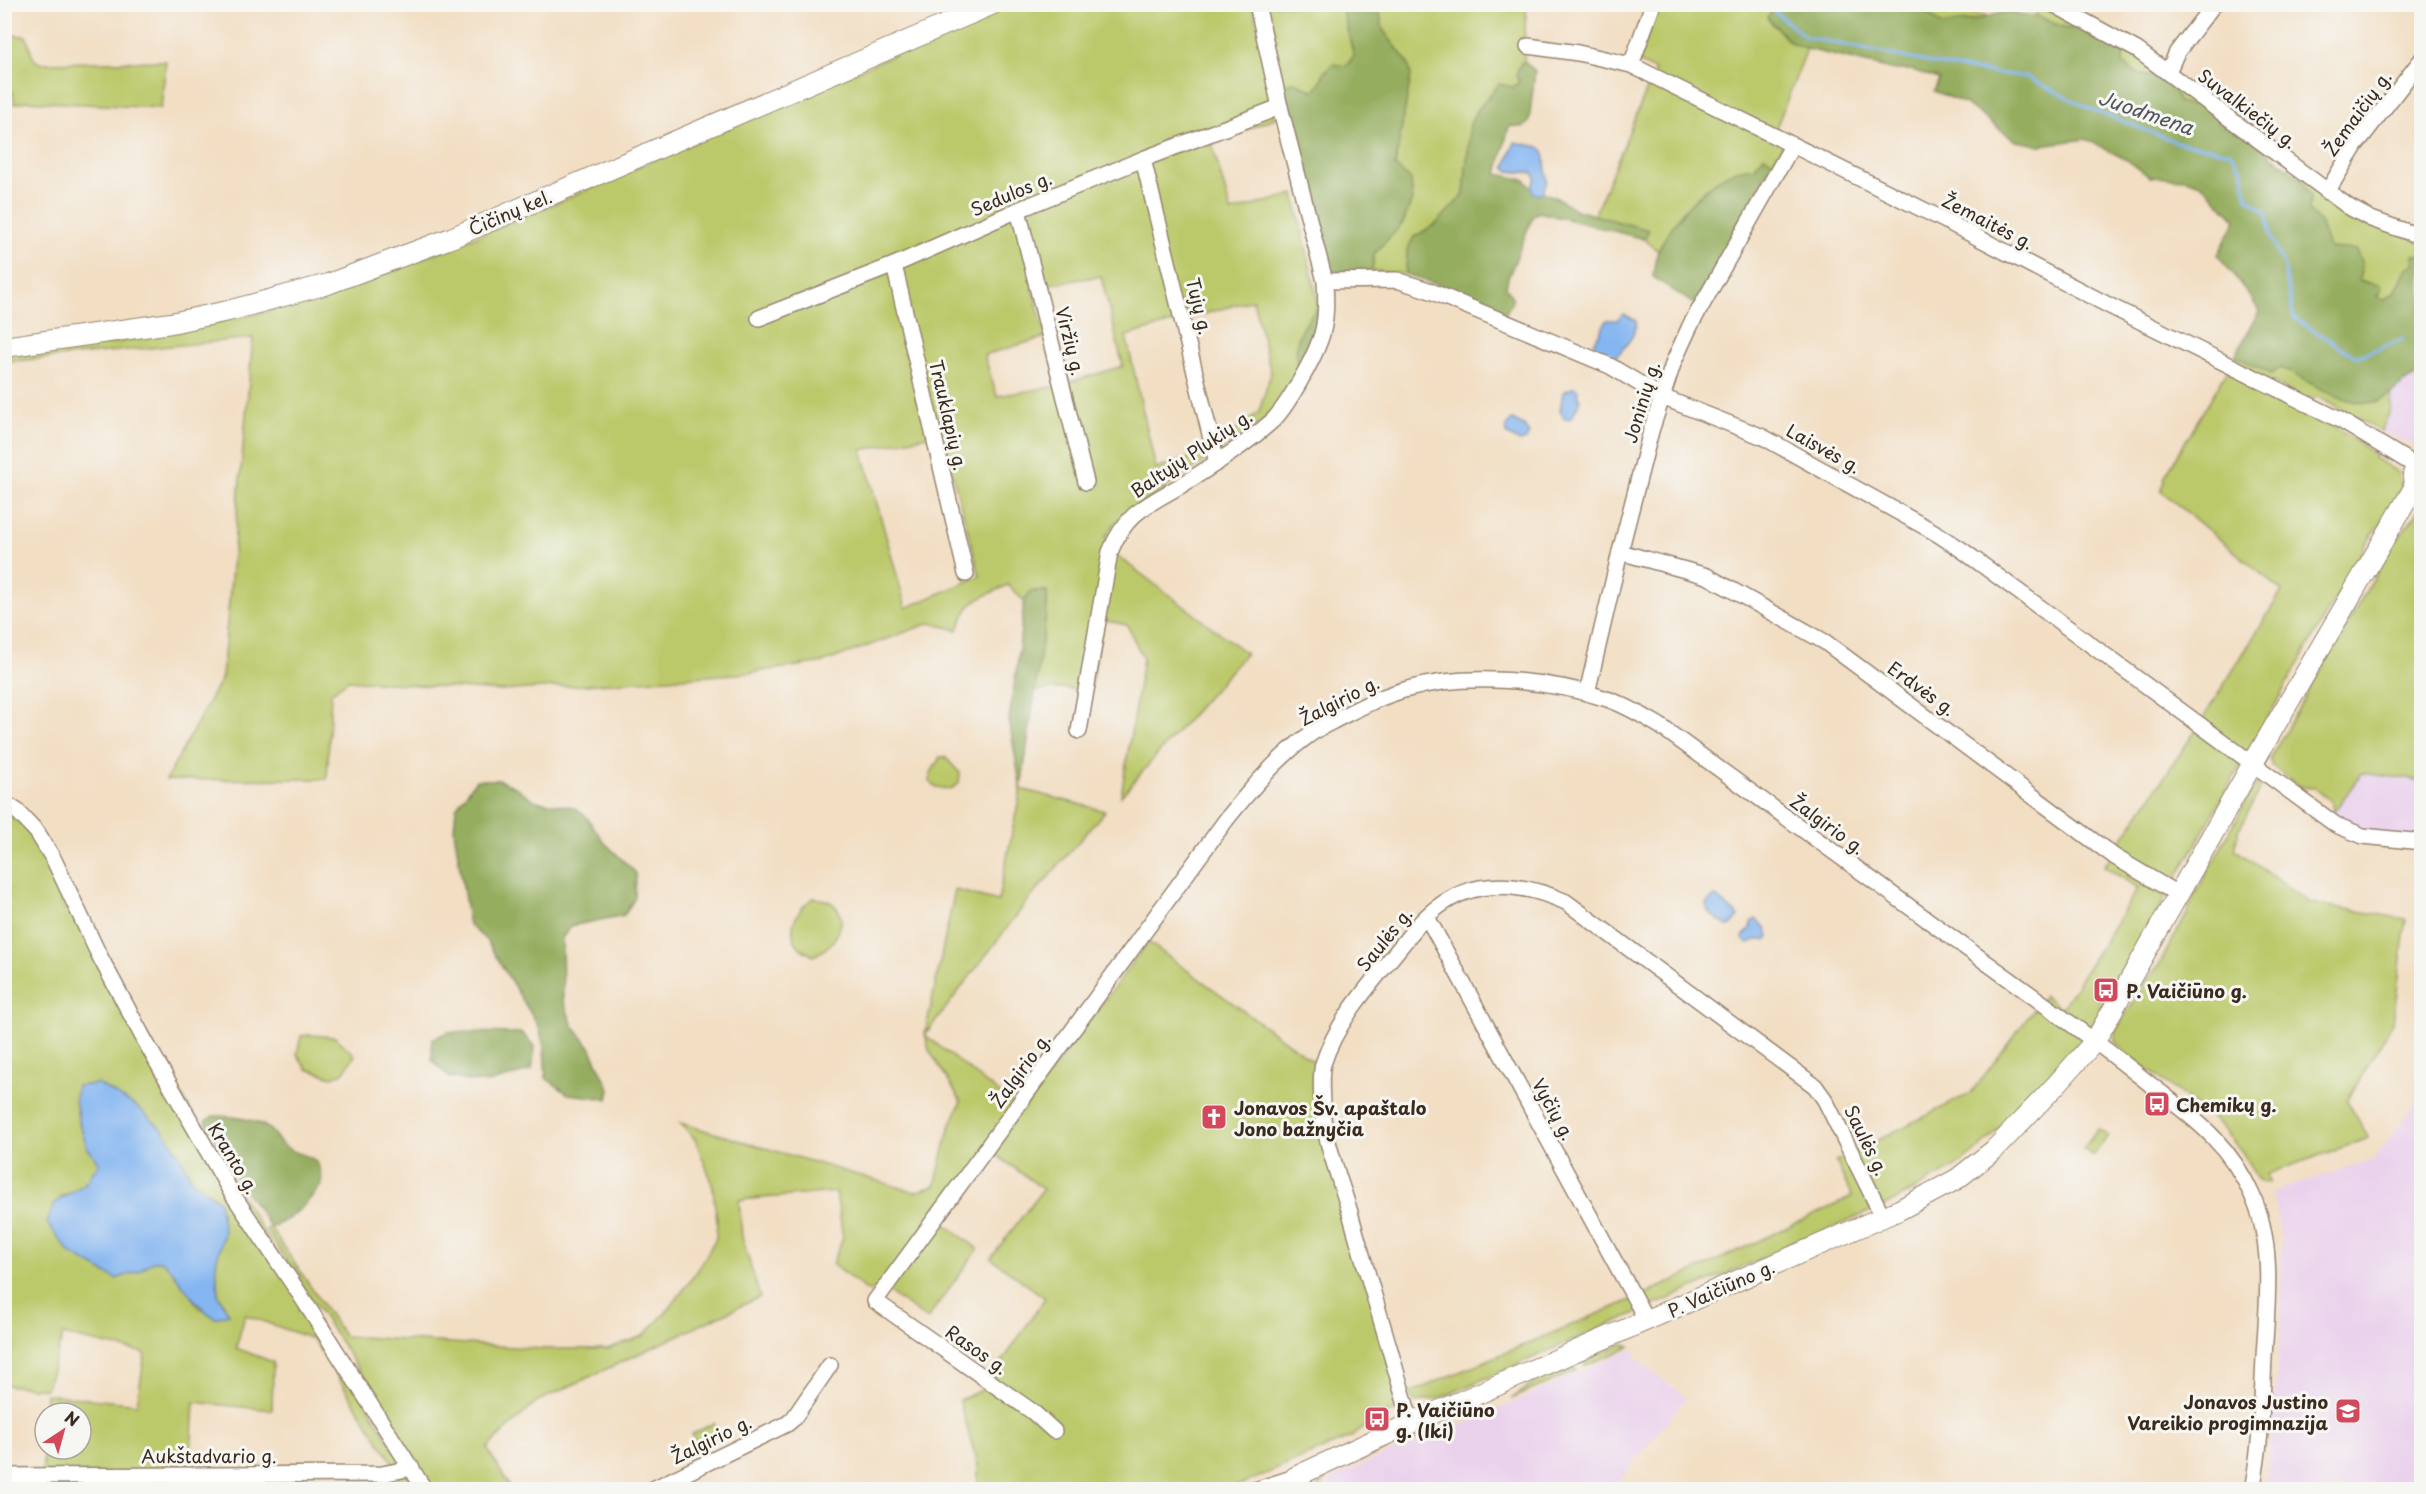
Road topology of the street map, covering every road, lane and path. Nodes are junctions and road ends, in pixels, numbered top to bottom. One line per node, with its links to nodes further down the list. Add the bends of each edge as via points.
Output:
1 (993, 4): 19 (main road, Čičinų kel., via 451,238 328,284 171,323)
2 (1257, 4): 10 (street, Baltųjų Plukių g.)
3 (1653, 4): 8 (street)
4 (2053, 4): 9 (street, Suvalkiečių g., via 2117,38)
5 (2214, 4): 9 (street, via 2177,52)
6 (1528, 46): 8 (street, Žemaitės g.)
7 (2421, 59): 13 (street, Žemaičių g., via 2355,146)
8 (1631, 65): 11 (street, Žemaitės g.)
9 (2168, 72): 13 (street, Suvalkiečių g.)
10 (1280, 107): 12 (street, Sedulos g.); 17 (street, Baltųjų Plukių g.)
11 (1792, 146): 20 (street, Joninių g., via 1690,326); 22 (street, Žemaitės g.)
12 (1143, 159): 14 (street, Sedulos g.); 21 (street, Tujų g.)
13 (2327, 192): 15 (street, Suvalkiečių g., via 2371,219)
14 (1018, 210): 16 (street, Sedulos g.); 23 (street, Viržių g.)
15 (2421, 237)
16 (894, 265): 18 (street, Sedulos g.); 26 (street, Trauklapių g.)
17 (1325, 281): 20 (street, Laisvės g., via 1397,280 1428,290 1588,356); 21 (street, Baltųjų Plukių g., via 1321,339 1285,406 1273,421)
18 (759, 318)
19 (4, 347)
20 (1662, 397): 25 (street, Joninių g.); 29 (street, Laisvės g., via 1763,437 1936,533)
21 (1217, 463): 28 (street, Baltųjų Plukių g., via 1135,514 1117,534 1110,552)
22 (2419, 463): 24 (main road, via 2413,472)
23 (1086, 482)
24 (2419, 493): 29 (main road, P. Vaičiūno g., via 2388,533)
25 (1620, 552): 27 (street, Joninių g.); 32 (street, Erdvės g., via 1707,576 1825,642 2115,857)
26 (966, 574)
27 (1587, 693): 34 (street, Žalgirio g., via 1630,708 1660,726); 36 (street, Žalgirio g., via 1488,679 1409,688 1370,702 1310,734 1271,767 1226,820)
28 (1079, 731)
29 (2253, 763): 31 (street, Laisvės g., via 2348,831); 32 (main road, P. Vaičiūno g.)
30 (4, 803): 41 (street, Kranto g., via 37,832 145,1041 231,1192)
31 (2421, 842)
32 (2179, 895): 34 (main road, P. Vaičiūno g.)
33 (1427, 916): 35 (street, Saulės g., via 1469,890 1490,886 1517,886 1566,902 1815,1086); 37 (street, Vyčių g.); 39 (street, Saulės g., via 1337,1031 1322,1066 1323,1119)
34 (2095, 1041): 35 (main road, P. Vaičiūno g., via 2018,1126 1976,1165 1939,1190); 47 (street, via 2212,1134 2238,1168 2259,1214 2266,1250 2266,1318 2259,1446)
35 (1882, 1217): 37 (main road, P. Vaičiūno g.)
36 (875, 1301): 40 (street, Rasos g., via 1033,1412)
37 (1647, 1321): 39 (main road, P. Vaičiūno g.)
38 (830, 1365): 45 (street, Žalgirio g., via 787,1424)
39 (1411, 1423): 43 (main road, P. Vaičiūno g.)
40 (1054, 1431)
41 (412, 1468): 42 (street, Aukštadvario g., via 382,1474); 44 (street, Kranto g.)
42 (4, 1476)
43 (1298, 1483): 46 (street)
44 (425, 1490)
45 (651, 1490)
46 (1255, 1490)
47 (2252, 1490)

